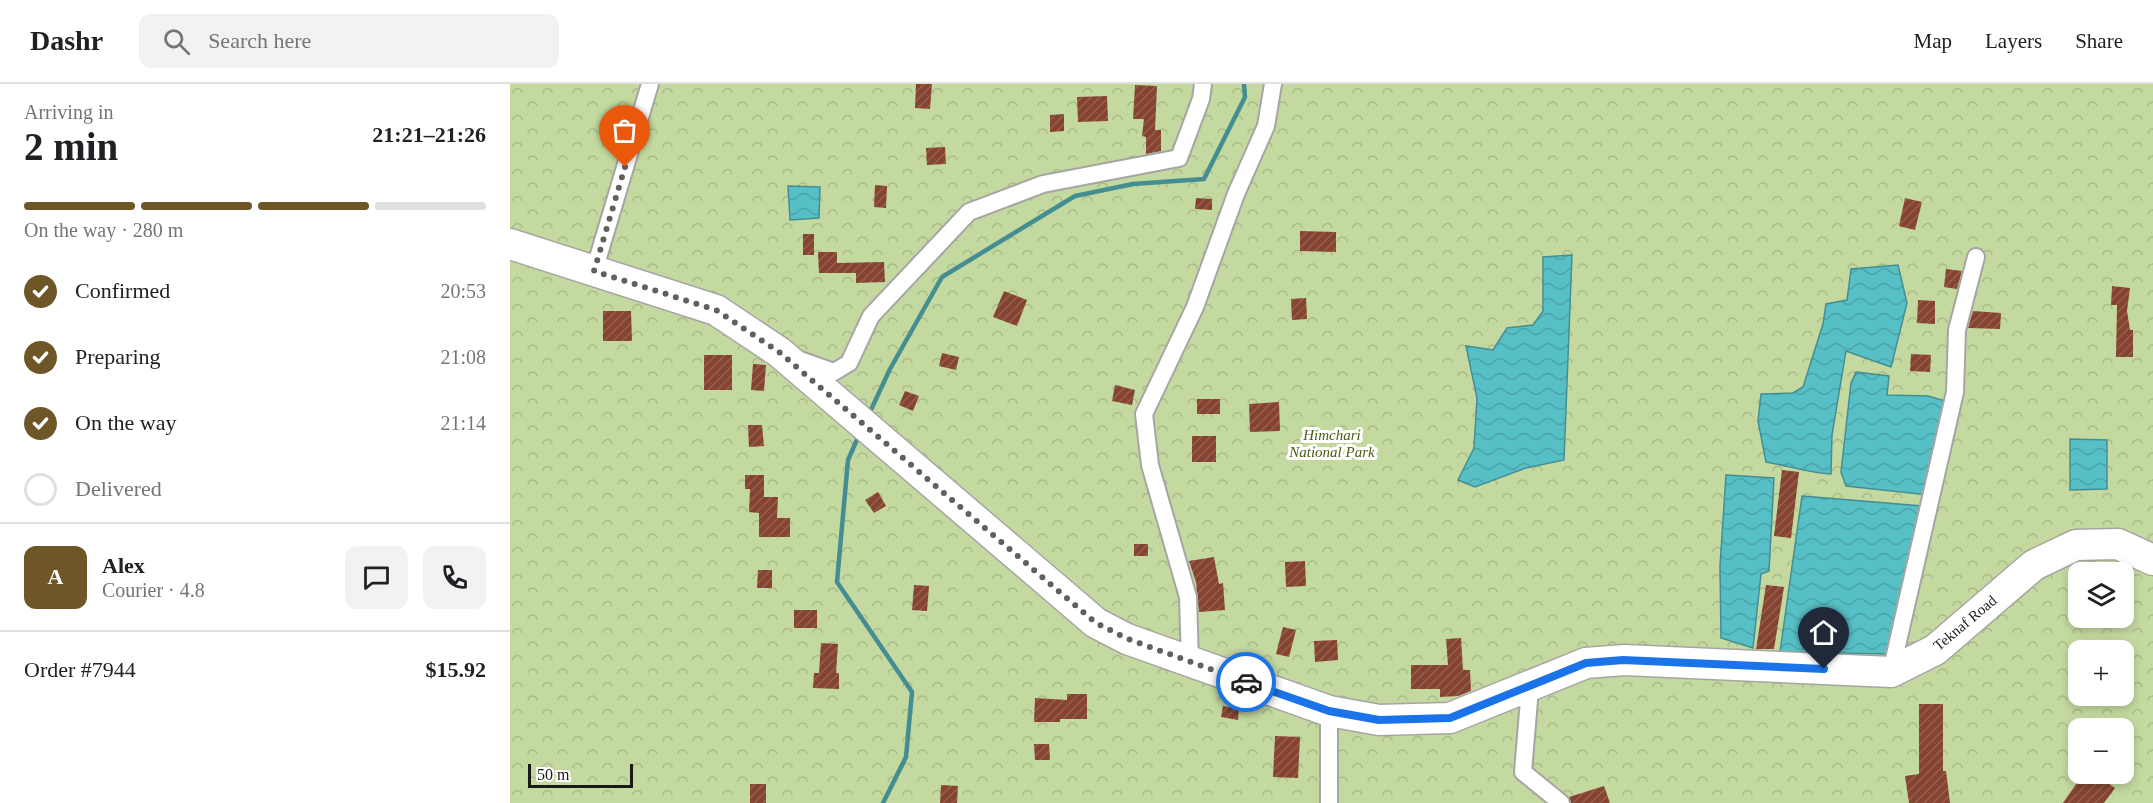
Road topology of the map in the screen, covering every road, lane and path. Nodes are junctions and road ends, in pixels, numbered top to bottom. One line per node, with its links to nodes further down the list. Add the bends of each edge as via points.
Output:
1 (650, 84): 6 (street)
2 (1203, 84): 7 (street, via 1179,158 1043,184 969,212 871,316 849,363 834,372)
3 (1273, 84): 9 (street, via 1266,126 1236,194 1196,307 1144,414 1150,465 1188,597)
4 (510, 244): 6 (highway, Teknaf Road)
5 (1976, 257): 10 (street, via 1957,330 1955,392)
6 (594, 271): 7 (highway, Teknaf Road, via 716,310)
7 (779, 352): 9 (highway, Teknaf Road, via 1096,623)
8 (2153, 560): 10 (highway, Teknaf Road, via 2118,544 2076,545 2034,565 1935,650)
9 (1190, 662): 12 (highway, Teknaf Road)
10 (1891, 672): 11 (highway, Teknaf Road, via 1623,660 1586,663)
11 (1530, 688): 12 (highway, Teknaf Road, via 1450,718 1379,720); 14 (street, via 1523,772)
12 (1329, 711): 13 (street)
13 (1329, 803)
14 (1561, 803)

